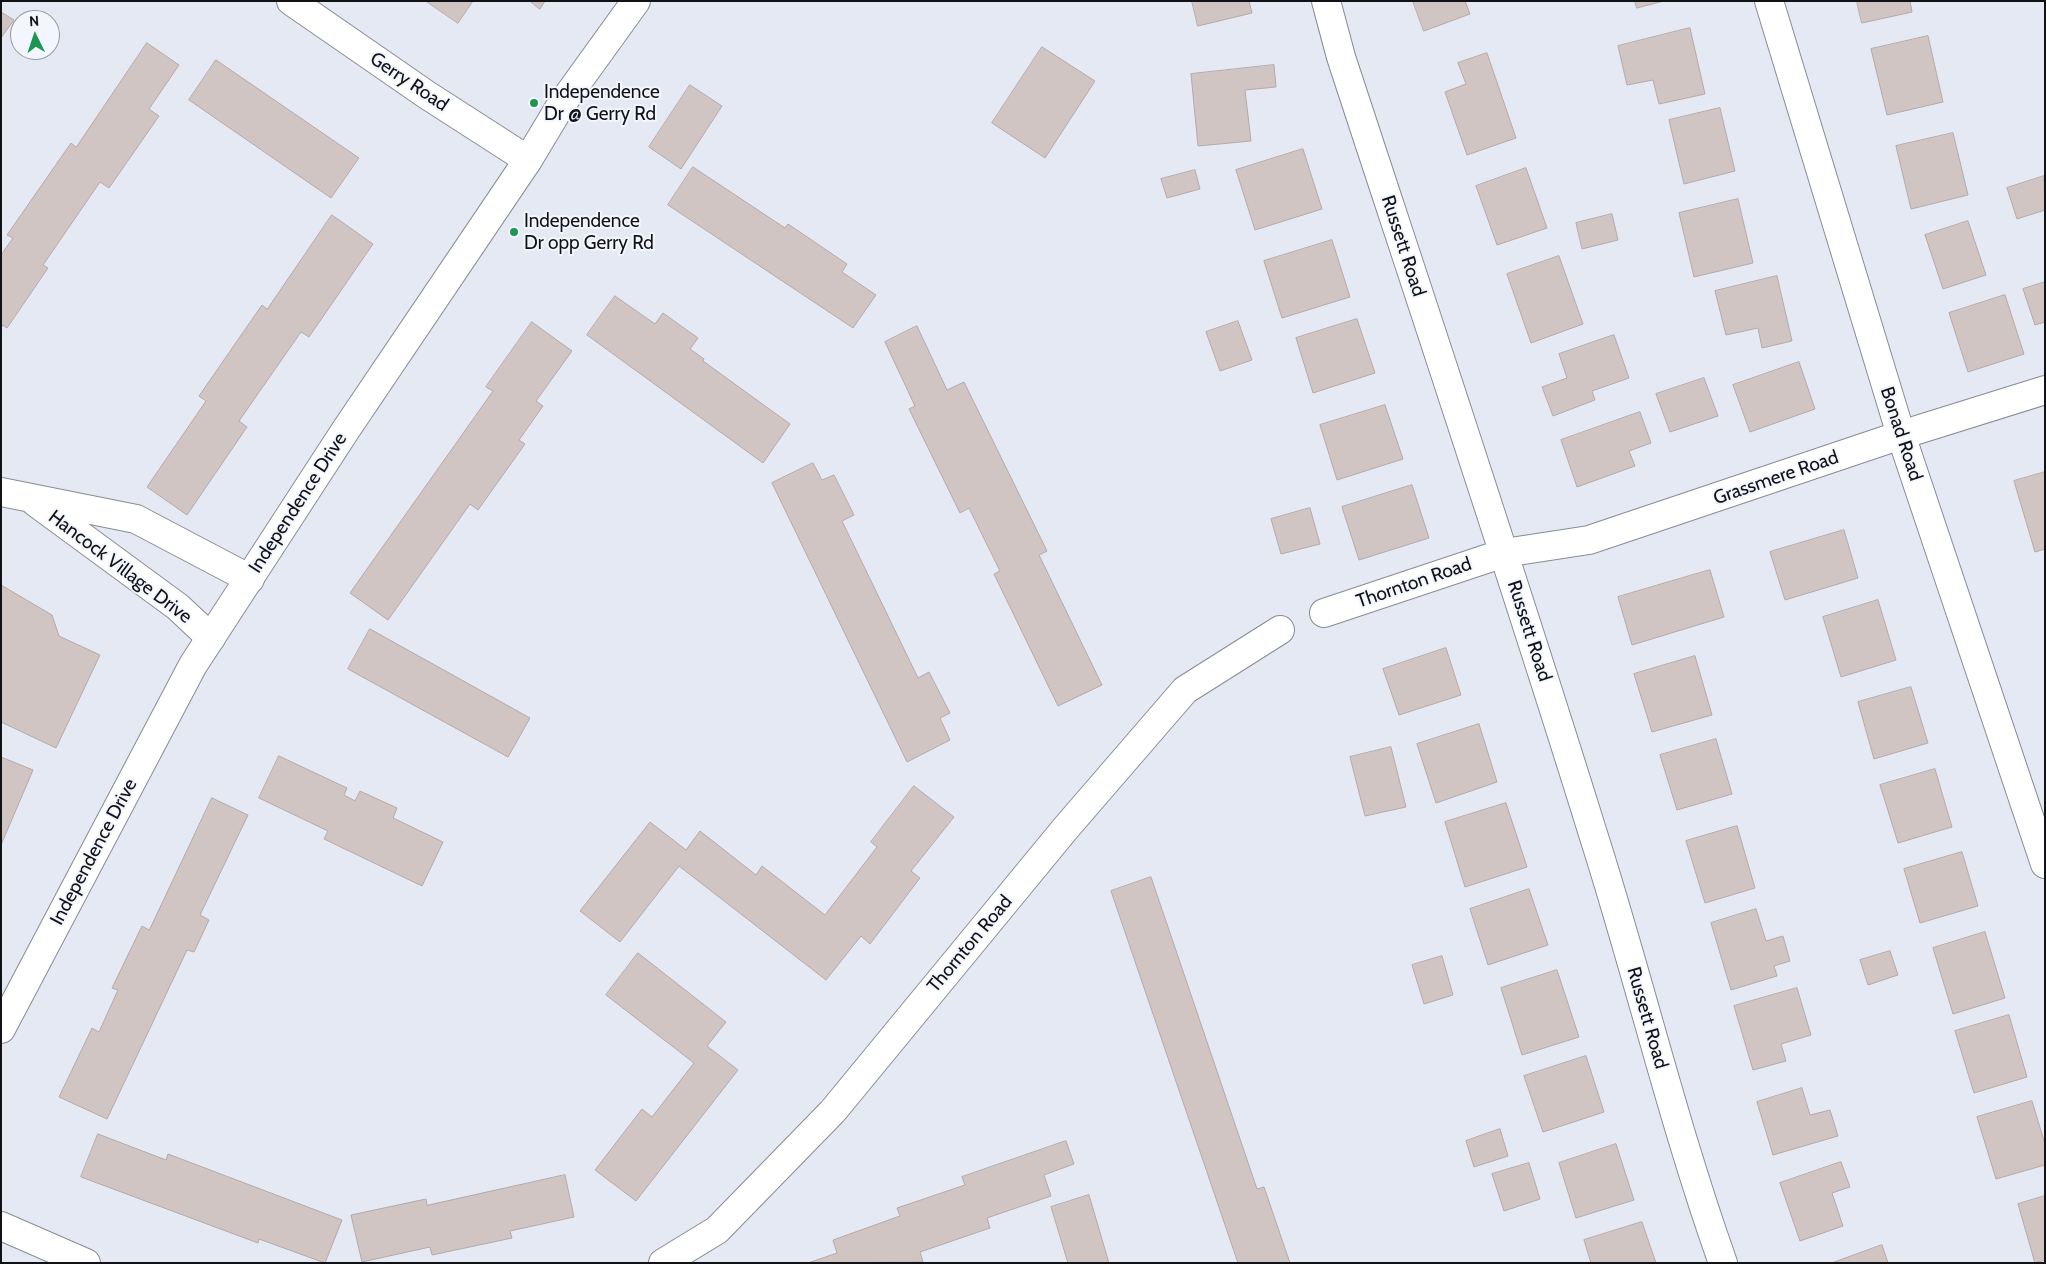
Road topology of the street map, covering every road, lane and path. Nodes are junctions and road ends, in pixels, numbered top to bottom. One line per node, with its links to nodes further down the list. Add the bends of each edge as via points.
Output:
1 (291, 1): 5 (street, Gerry Road)
2 (636, 1): 5 (street, Independence Drive, via 561,105)
3 (1326, 1): 10 (street, Russett Road, via 1344,66)
4 (1769, 1): 7 (street, Bonad Road)
5 (528, 160): 11 (street, Independence Drive, via 345,431)
6 (2045, 390): 7 (street, Grassmere Road)
7 (1901, 435): 10 (street, Grassmere Road, via 1589,540); 15 (street, Bonad Road)
8 (1, 492): 9 (street, Hancock Village Drive)
9 (28, 497): 11 (street, Hancock Village Drive, via 136,519); 14 (street, Hancock Village Drive, via 178,607)
10 (1504, 552): 12 (street, Thornton Road); 20 (street, Russett Road, via 1596,841 1696,1188)
11 (250, 579): 14 (street, Independence Drive)
12 (1324, 613)
13 (1280, 630): 19 (street, Thornton Road, via 1185,690 1065,829 833,1111 717,1230)
14 (211, 638): 16 (street, Independence Drive)
15 (2045, 864)
16 (1, 1029)
17 (1, 1226): 18 (street)
18 (86, 1263)
19 (663, 1263)
20 (1723, 1263)

